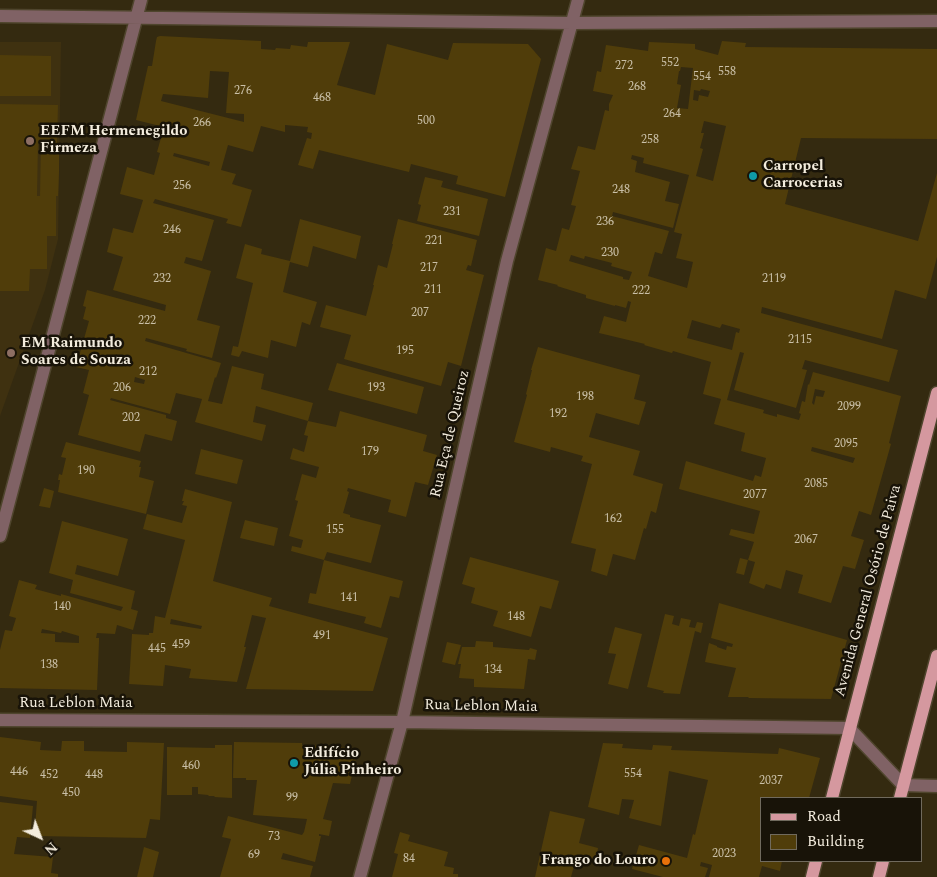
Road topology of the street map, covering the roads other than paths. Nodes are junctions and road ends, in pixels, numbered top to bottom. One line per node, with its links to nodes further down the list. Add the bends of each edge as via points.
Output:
1 (141, 0): 4 (street)
2 (578, 0): 6 (street, Rua Eça de Queiroz)
3 (0, 16): 4 (street)
4 (137, 17): 6 (street); 8 (street)
5 (937, 21): 6 (street)
6 (572, 23): 11 (street, Rua Eça de Queiroz, via 507,261)
7 (937, 393): 12 (main road, Avenida General Osório de Paiva)
8 (0, 536)
9 (937, 656): 13 (main road)
10 (0, 720): 11 (street, Rua Leblon Maia)
11 (402, 722): 12 (street, Rua Leblon Maia); 19 (street, Rua Eça de Queiroz)
12 (849, 728): 13 (street); 15 (main road, Avenida General Osório de Paiva)
13 (903, 785): 14 (street); 16 (main road)
14 (937, 786)
15 (832, 797)
16 (900, 797)
17 (816, 862): 20 (main road)
18 (883, 862): 21 (main road)
19 (360, 877)
20 (812, 877)
21 (879, 877)

